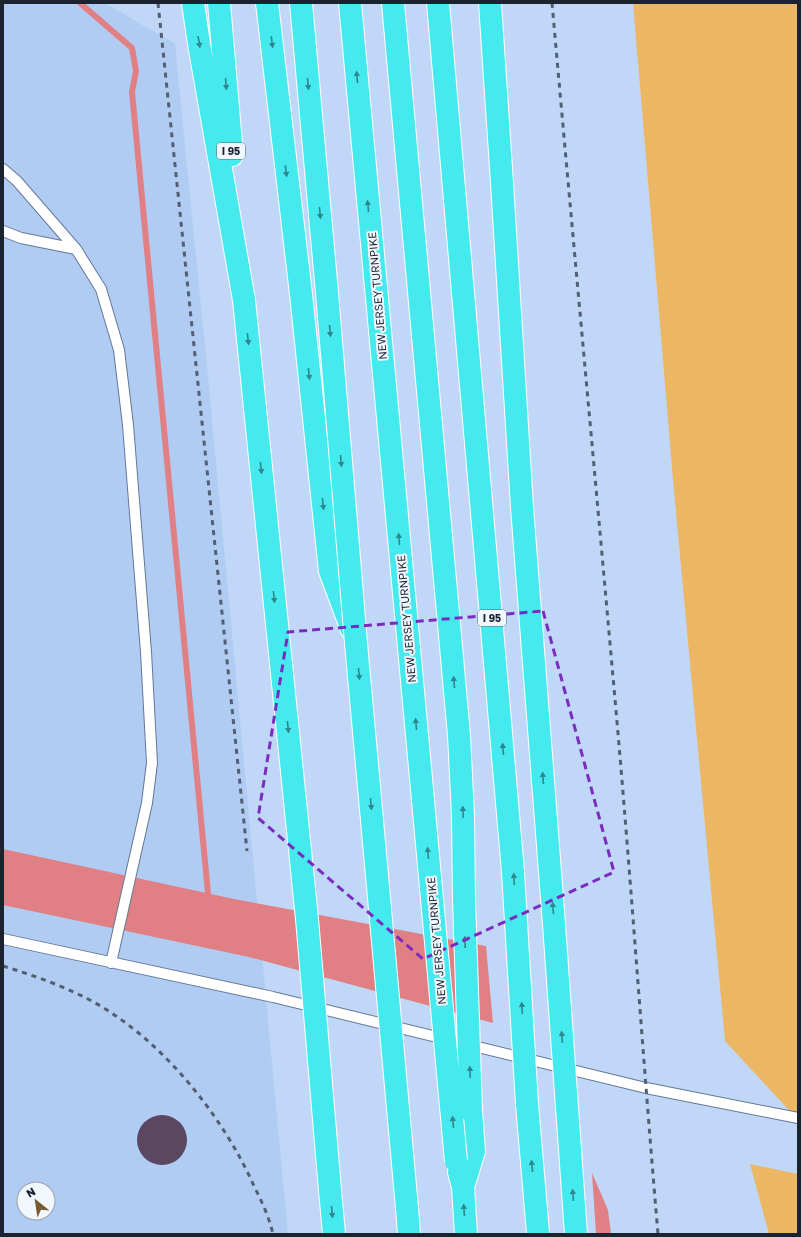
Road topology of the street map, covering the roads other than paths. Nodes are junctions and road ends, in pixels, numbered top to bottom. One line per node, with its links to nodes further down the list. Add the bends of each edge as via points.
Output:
1 (194, 3): 12 (highway, one-way to 12)
2 (219, 3): 12 (highway, I 95, one-way to 12)
3 (267, 3): 13 (highway, one-way to 13, bridge, via 330,571)
4 (301, 3): 13 (highway, one-way to 13, bridge)
5 (350, 3): 17 (highway, NEW JERSEY TURNPIKE, one-way to 5, bridge, via 456,1161)
6 (393, 3): 17 (highway, one-way to 6, bridge, via 474,1151 463,816)
7 (438, 3): 21 (highway, I 95, one-way to 7, bridge, via 527,1104 514,872)
8 (490, 3): 22 (highway, one-way to 8, bridge, via 522,507)
9 (3, 169): 11 (lane, via 17,181)
10 (3, 231): 11 (lane, via 21,238)
11 (76, 249): 15 (lane, via 101,289 119,350 128,425 152,763 147,803)
12 (244, 300): 18 (highway, I 95, one-way to 18, bridge, via 307,918)
13 (356, 643): 19 (highway, one-way to 19, bridge)
14 (3, 939): 15 (lane)
15 (111, 963): 16 (lane, via 273,997 646,1088)
16 (798, 1118)
17 (463, 1187): 20 (highway, NEW JERSEY TURNPIKE, one-way to 17)
18 (334, 1234)
19 (409, 1234)
20 (466, 1234)
21 (538, 1234)
22 (576, 1234)

